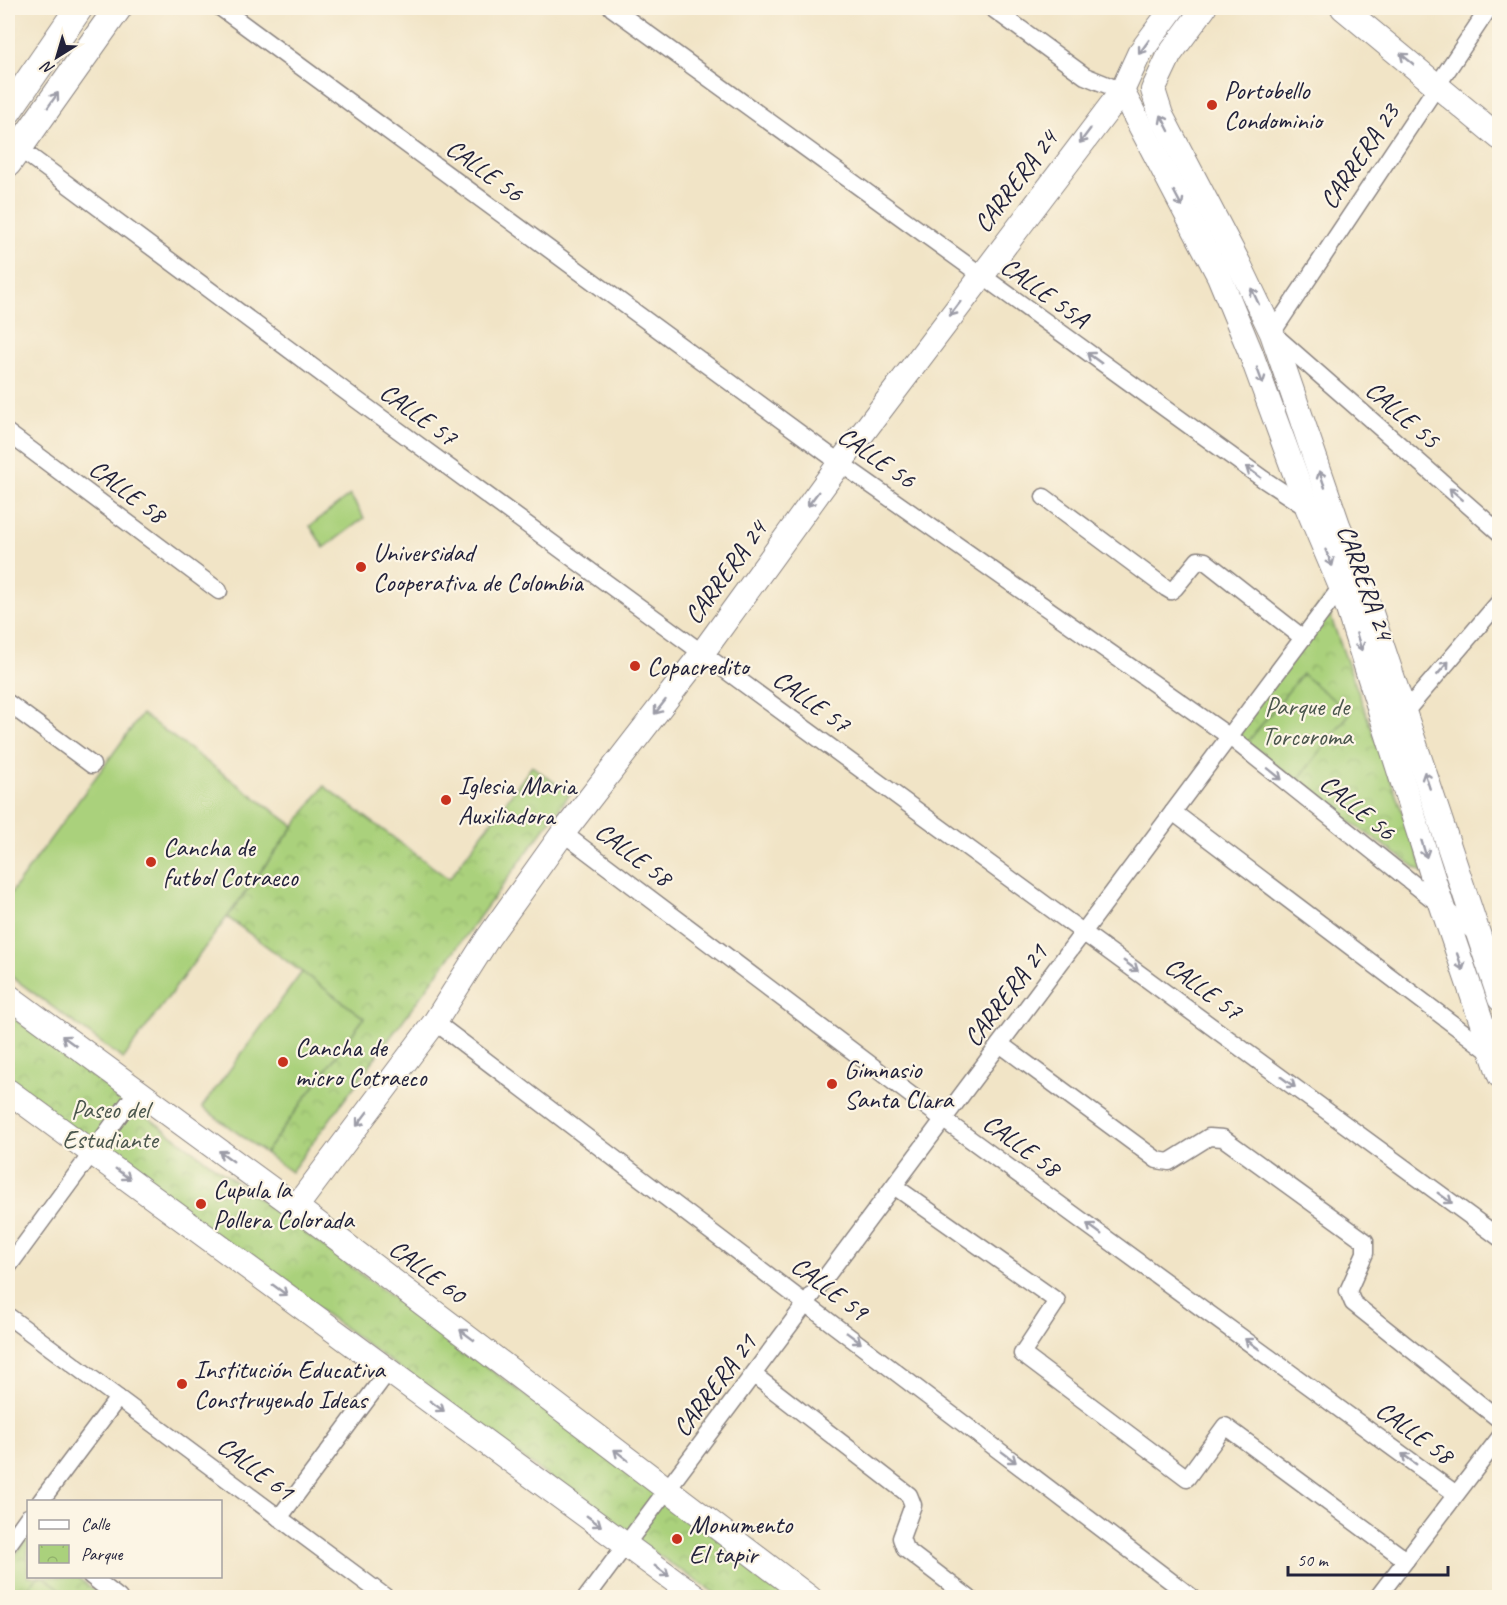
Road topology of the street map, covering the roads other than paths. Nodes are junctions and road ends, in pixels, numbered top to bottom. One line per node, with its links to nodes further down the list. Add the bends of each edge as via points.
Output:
1 (79, 8): 13 (main road)
2 (118, 8): 15 (main road, one-way to 2)
3 (220, 8): 19 (street, CALLE 56)
4 (612, 8): 16 (street, CALLE 55A)
5 (992, 8): 12 (street, via 1085,76)
6 (1173, 8): 12 (street, CARRERA 24, one-way to 12, via 1139,54)
7 (1204, 8): 11 (street, via 1170,54)
8 (1343, 8): 10 (street, one-way to 8)
9 (1489, 8): 10 (street, CARRERA 23)
10 (1438, 84): 14 (street); 17 (street, CARRERA 23)
11 (1154, 90): 12 (street); 17 (street, CARRERA 24, one-way to 11, via 1161,115)
12 (1122, 91): 16 (street, CARRERA 24, one-way to 16); 21 (street, CARRERA 24, one-way to 21, via 1219,276 1251,351)
13 (8, 111)
14 (1500, 138)
15 (11, 150): 29 (street, CALLE 57)
16 (979, 276): 19 (street, CARRERA 24, one-way to 19); 21 (street, CALLE 55A, one-way to 16)
17 (1272, 333): 22 (street, CARRERA 24, one-way to 17); 23 (street, CALLE 55, one-way to 17)
18 (8, 433): 26 (street, CALLE 58)
19 (840, 462): 29 (street, CARRERA 24, one-way to 29); 32 (street, CALLE 56)
20 (1044, 497): 28 (street, via 1171,591 1193,563 1205,561)
21 (1308, 509): 22 (street, CALLE 55A); 25 (street, CARRERA 24, one-way to 25)
22 (1338, 525): 24 (street, CARRERA 24)
23 (1500, 533)
24 (1356, 568): 25 (street, CARRERA 21); 31 (street, CARRERA 24)
25 (1341, 587): 28 (street, CARRERA 21); 36 (street, CARRERA 24, one-way to 36)
26 (219, 591)
27 (1500, 601): 31 (street, one-way to 27)
28 (1303, 638): 32 (street, CARRERA 21)
29 (703, 652): 35 (street, CARRERA 24, one-way to 35); 37 (street, CALLE 57)
30 (8, 703): 33 (street)
31 (1405, 712): 38 (street, CARRERA 24, one-way to 31)
32 (1230, 737): 34 (street, CARRERA 21); 36 (street, CALLE 56, one-way to 36)
33 (92, 765)
34 (1173, 813): 37 (street, CARRERA 21); 44 (street)
35 (562, 833): 42 (street, CARRERA 24); 48 (street, CALLE 58)
36 (1442, 906): 38 (street, CALLE 56); 44 (street, CARRERA 24, one-way to 44)
37 (1084, 932): 43 (street, CARRERA 21); 52 (street, CALLE 57, one-way to 52)
38 (1478, 935): 39 (street, CALLE 56); 41 (street, CARRERA 24)
39 (1500, 953)
40 (8, 996): 47 (street, CALLE 60, one-way to 40)
41 (1500, 999)
42 (435, 1022): 51 (street, CARRERA 24, one-way to 51); 54 (street, CALLE 59)
43 (1000, 1044): 48 (street, CARRERA 21); 59 (street, via 1157,1160 1169,1162 1209,1137 1222,1138 1365,1241 1365,1254 1348,1291 1353,1303)
44 (1491, 1053): 45 (street, CARRERA 24)
45 (1500, 1076)
46 (8, 1090): 49 (street)
47 (138, 1090): 49 (street); 51 (street, CALLE 60, one-way to 47)
48 (944, 1120): 50 (street, CARRERA 21); 62 (street, CALLE 58, one-way to 48)
49 (93, 1152): 53 (street); 56 (street, one-way to 56)
50 (894, 1186): 54 (street, CARRERA 21); 68 (street, via 1057,1301 1022,1354 1187,1478 1225,1426)
51 (296, 1207): 61 (street, CALLE 60, one-way to 51)
52 (1500, 1238)
53 (8, 1267)
54 (807, 1303): 57 (street, CARRERA 21); 76 (street, CALLE 59, one-way to 76)
55 (8, 1316): 58 (street, CALLE 61)
56 (389, 1370): 64 (street); 67 (street, one-way to 67)
57 (754, 1375): 61 (street, CARRERA 21); 75 (street, via 909,1494 913,1505 901,1538 905,1549)
58 (118, 1398): 63 (street); 64 (street, CALLE 61)
59 (1500, 1420)
60 (1500, 1437): 62 (street)
61 (667, 1490): 67 (street, CARRERA 21); 74 (street, CALLE 60)
62 (1456, 1494): 68 (street)
63 (42, 1500)
64 (279, 1518): 71 (street, CALLE 61)
65 (27, 1523): 66 (street)
66 (8, 1545)
67 (626, 1545): 72 (street, CARRERA 21); 73 (street, one-way to 73)
68 (1406, 1560): 77 (street)
69 (94, 1578): 70 (street)
70 (119, 1598)
71 (387, 1598)
72 (586, 1598)
73 (698, 1598)
74 (810, 1598)
75 (969, 1598)
76 (1193, 1598)
77 (1377, 1598)

